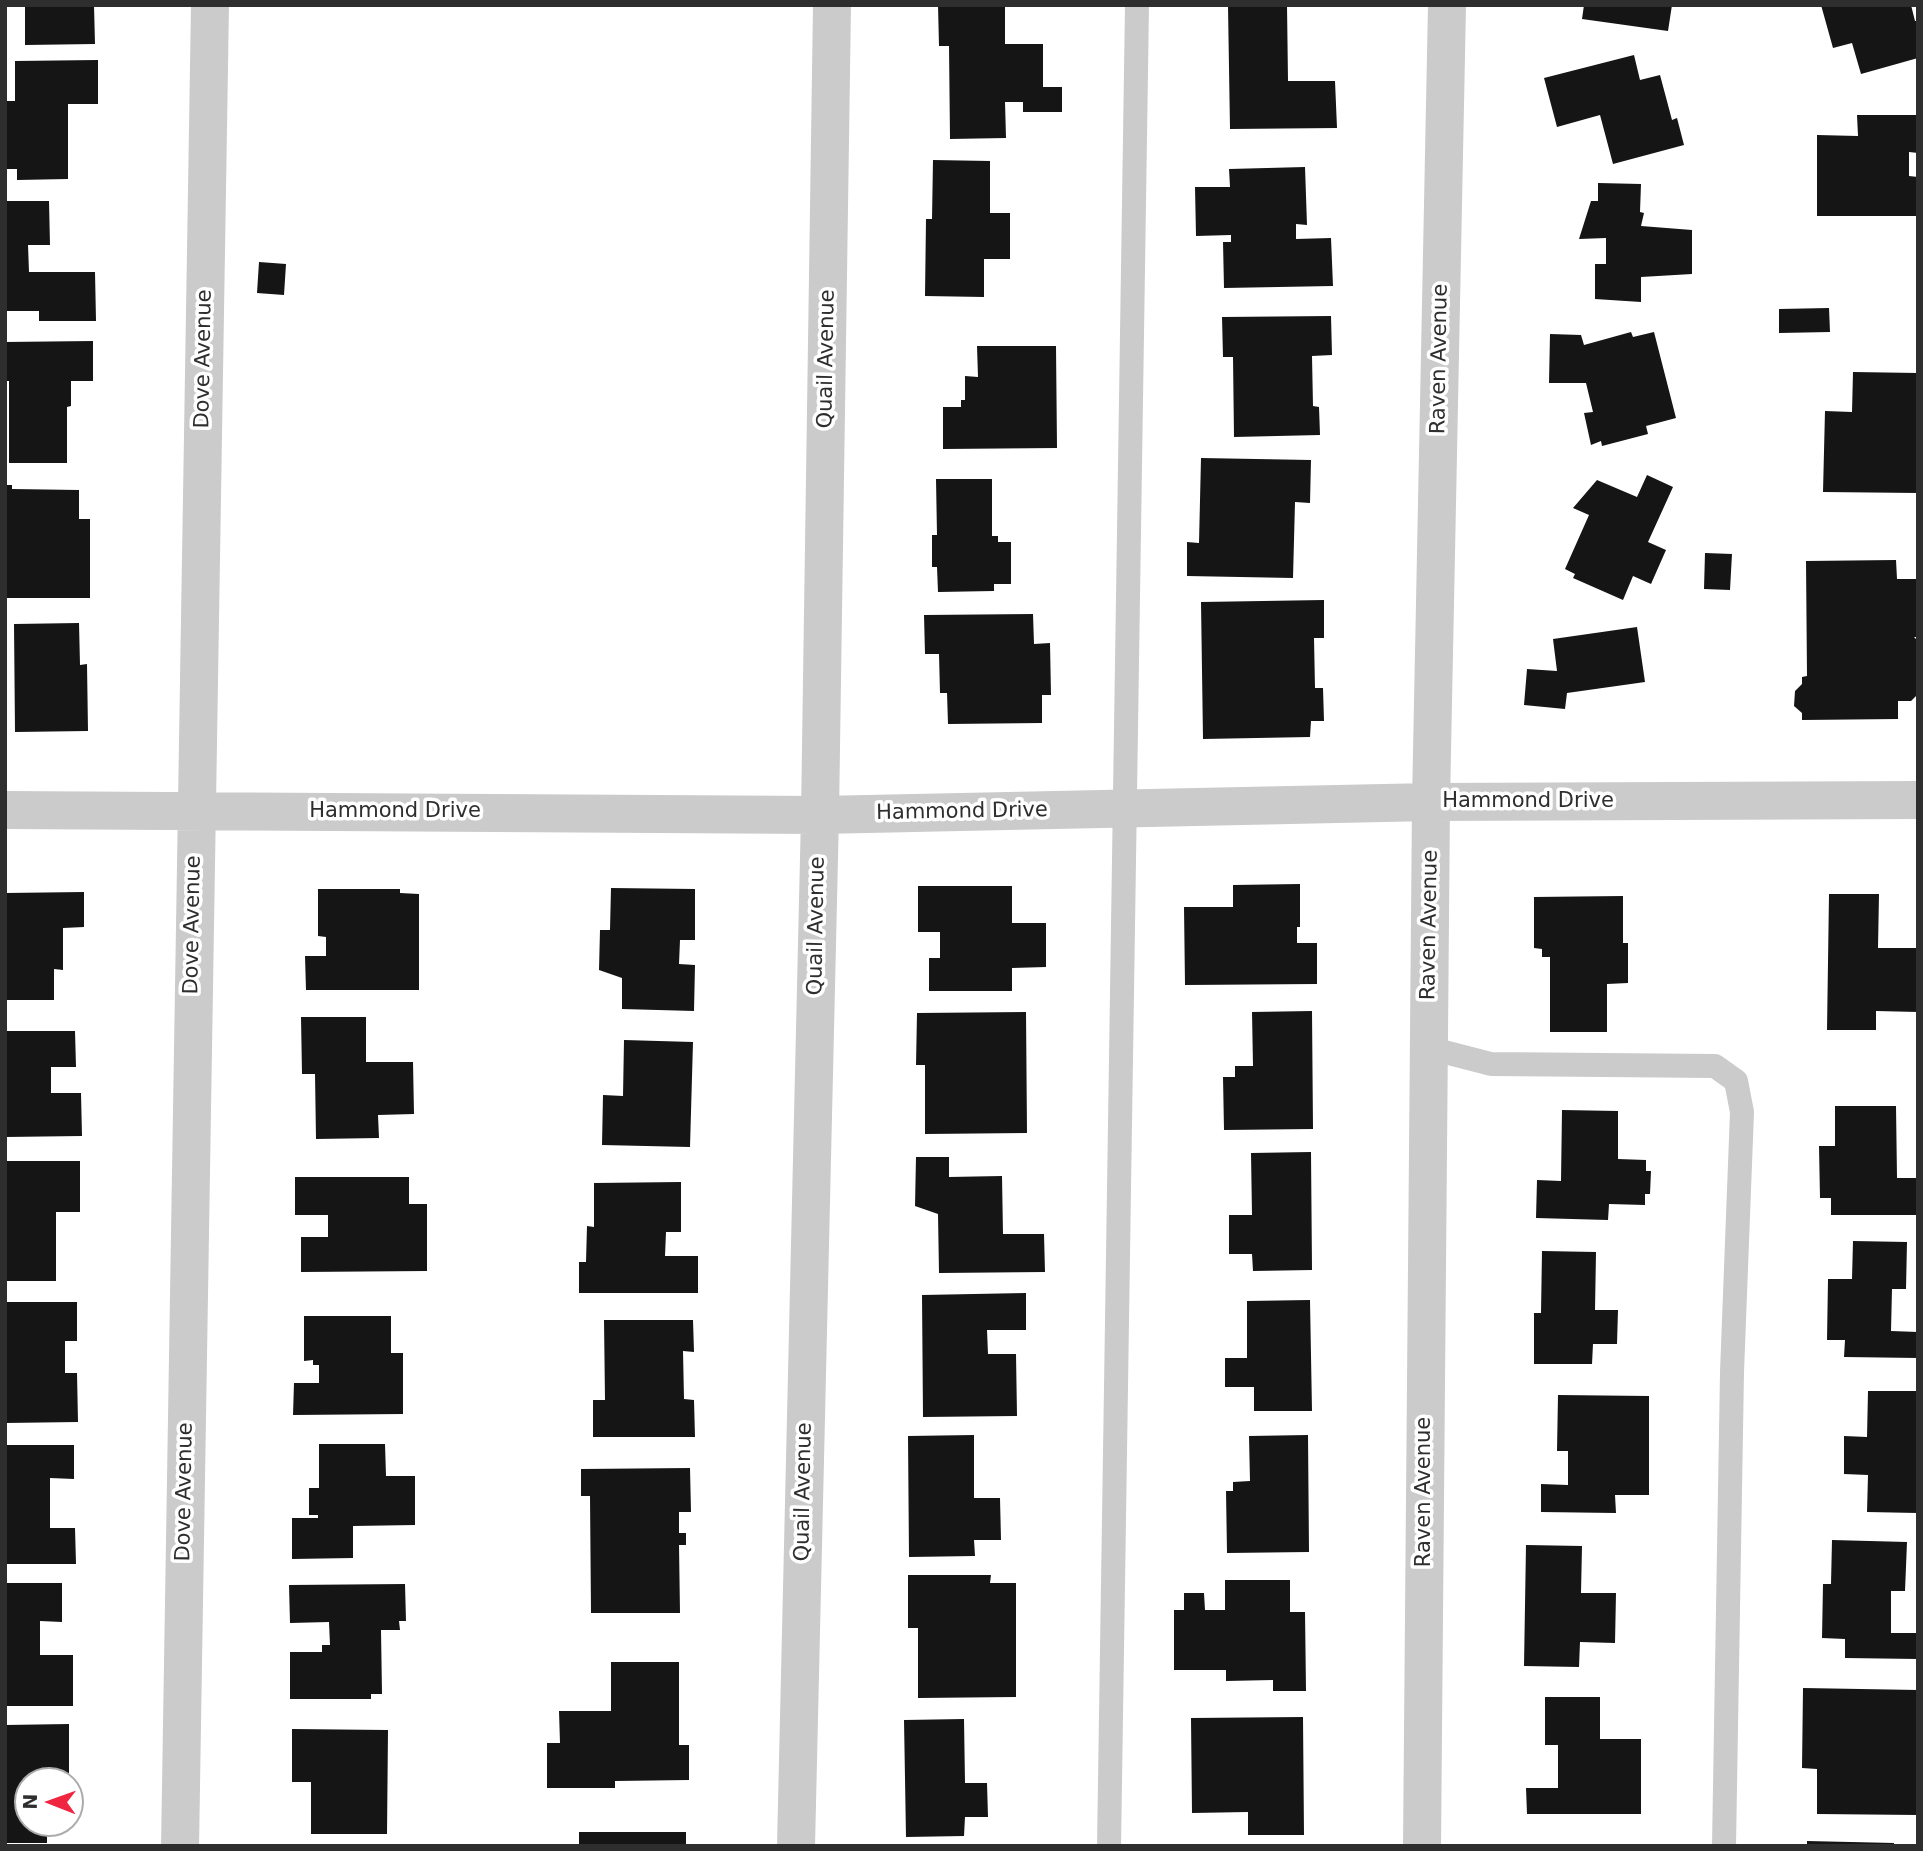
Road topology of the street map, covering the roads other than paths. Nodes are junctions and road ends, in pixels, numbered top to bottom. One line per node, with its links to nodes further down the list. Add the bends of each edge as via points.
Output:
1 (210, 5): 9 (street, Dove Avenue)
2 (832, 5): 10 (street, Quail Avenue)
3 (1137, 5): 7 (lane)
4 (1447, 5): 6 (street, Raven Avenue)
5 (1918, 800): 6 (street, Hammond Drive)
6 (1431, 802): 7 (street, Hammond Drive); 11 (street, Raven Avenue)
7 (1123, 809): 10 (street, Hammond Drive); 14 (lane)
8 (5, 810): 9 (street, Hammond Drive)
9 (195, 810): 10 (street, Hammond Drive); 12 (street, Dove Avenue)
10 (820, 814): 13 (street, Quail Avenue)
11 (1429, 1048): 15 (street, Raven Avenue); 16 (lane, via 1491,1064 1715,1066 1736,1081 1742,1112)
12 (180, 1846)
13 (796, 1846)
14 (1108, 1846)
15 (1422, 1846)
16 (1724, 1846)

